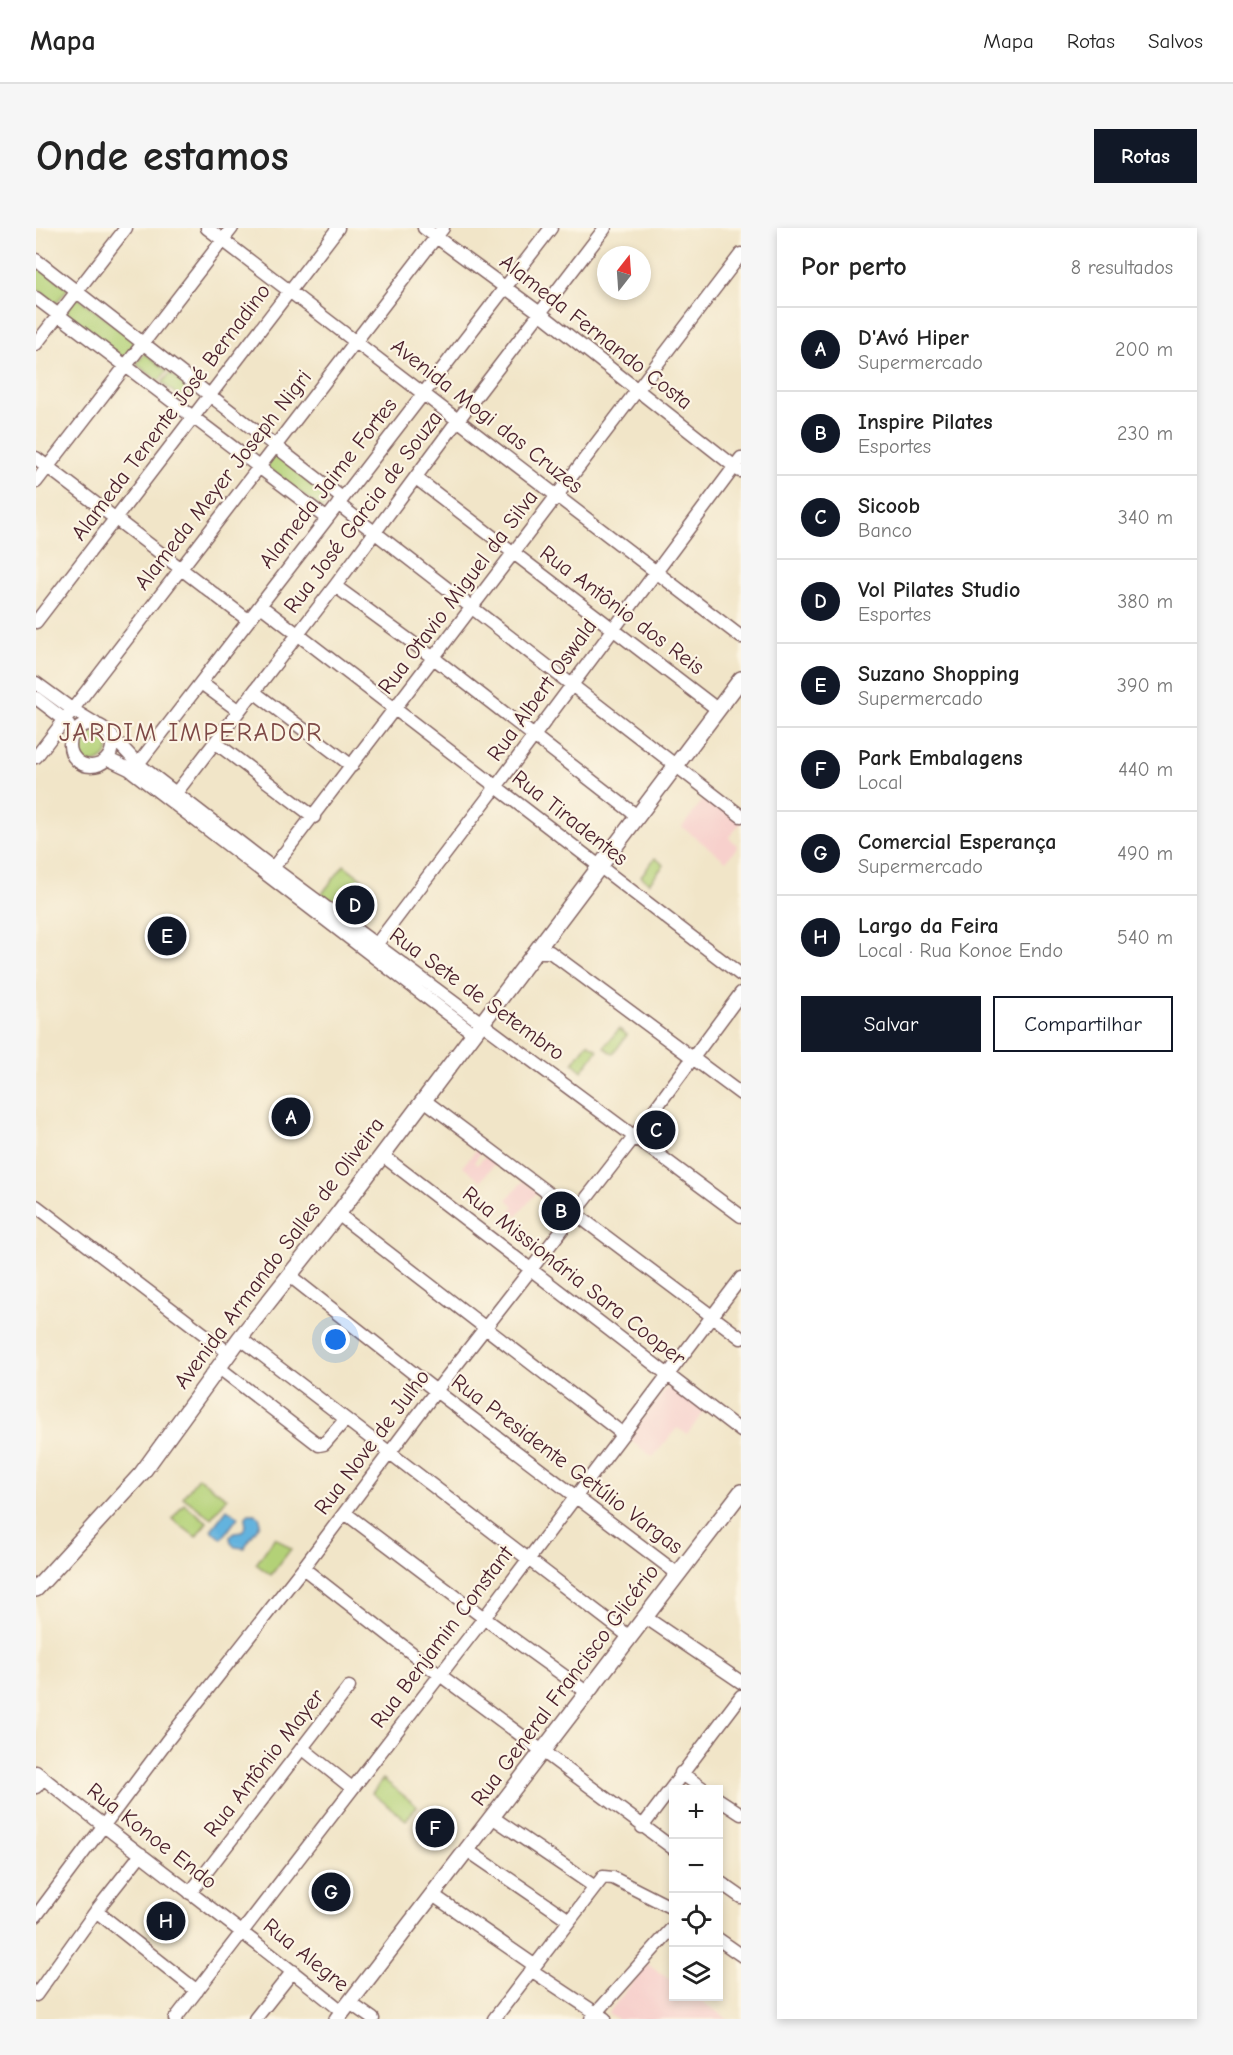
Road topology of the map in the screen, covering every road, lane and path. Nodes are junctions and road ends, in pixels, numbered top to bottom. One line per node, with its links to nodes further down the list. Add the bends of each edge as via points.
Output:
1 (126, 228): 13 (street)
2 (207, 228): 9 (street, Avenida Mogi das Cruzes)
3 (232, 228): 9 (street)
4 (338, 228): 14 (street, Alameda Tenente José Bernadino)
5 (424, 228): 8 (street, Alameda Fernando Costa)
6 (551, 228): 12 (street, Alameda Jaime Fortes)
7 (605, 228): 16 (street, Rua José Garcia de Souza)
8 (439, 232): 12 (street, Alameda Fernando Costa); 18 (street, Alameda Meyer Joseph Nigri)
9 (223, 240): 14 (street, Avenida Mogi das Cruzes); 20 (street)
10 (741, 254): 22 (street, Rua Otavio Miguel da Silva)
11 (36, 260): 13 (street)
12 (506, 288): 16 (street, Alameda Fernando Costa); 23 (street, Alameda Jaime Fortes)
13 (76, 291): 17 (street); 20 (street)
14 (290, 291): 18 (street, Avenida Mogi das Cruzes); 24 (street, Alameda Tenente José Bernadino)
15 (36, 298): 17 (street)
16 (540, 313): 22 (street, Alameda Fernando Costa); 26 (street, Rua José Garcia de Souza)
17 (58, 315): 19 (street); 21 (street)
18 (356, 342): 23 (street, Avenida Mogi das Cruzes); 27 (street, Alameda Meyer Joseph Nigri)
19 (36, 344)
20 (143, 344): 21 (street); 24 (street)
21 (127, 366): 25 (street); 30 (street)
22 (637, 389): 29 (street, Alameda Fernando Costa); 34 (street, Rua Otavio Miguel da Silva)
23 (424, 394): 26 (street, Avenida Mogi das Cruzes); 35 (street, Alameda Jaime Fortes)
24 (210, 396): 25 (street, Alameda Tenente José Bernadino); 27 (street)
25 (194, 416): 31 (street); 37 (street, Alameda Tenente José Bernadino)
26 (458, 420): 32 (street, Rua José Garcia de Souza); 34 (street, Avenida Mogi das Cruzes)
27 (275, 446): 31 (street, Alameda Meyer Joseph Nigri); 35 (street)
28 (36, 458): 30 (street)
29 (739, 466): 41 (street, Rua Albert Oswald)
30 (48, 467): 33 (street); 37 (street)
31 (259, 468): 36 (street); 40 (street, Alameda Meyer Joseph Nigri)
32 (416, 478): 38 (street, Rua José Garcia de Souza); 39 (street, Rua Antônio dos Reis)
33 (36, 482)
34 (557, 495): 39 (street, Rua Otavio Miguel da Silva); 41 (street, Avenida Mogi das Cruzes)
35 (340, 501): 36 (street, Alameda Jaime Fortes); 38 (street)
36 (326, 518): 43 (street, Alameda Jaime Fortes)
37 (115, 519): 40 (street); 46 (street, Alameda Tenente José Bernadino)
38 (376, 532): 42 (street, Rua José Garcia de Souza); 44 (street)
39 (514, 553): 44 (street, Rua Otavio Miguel da Silva); 47 (street, Rua Antônio dos Reis)
40 (181, 570): 45 (street); 60 (street, Alameda Meyer Joseph Nigri)
41 (656, 572): 47 (street, Rua Albert Oswald); 49 (street, Avenida Mogi das Cruzes)
42 (335, 585): 48 (street, Rua José Garcia de Souza); 50 (street)
43 (261, 606): 45 (street, Alameda Jaime Fortes); 48 (street, Rua Tiradentes)
44 (473, 607): 50 (street, Rua Otavio Miguel da Silva); 53 (street)
45 (249, 620): 52 (street, Alameda Jaime Fortes)
46 (36, 622)
47 (613, 628): 53 (street, Rua Albert Oswald); 57 (street, Rua Antônio dos Reis)
48 (297, 635): 55 (street, Rua José Garcia de Souza); 58 (street, Rua Tiradentes)
49 (741, 637)
50 (435, 659): 58 (street, Rua Otavio Miguel da Silva); 64 (street)
51 (36, 683): 60 (street)
52 (201, 683): 59 (street); 70 (street, Alameda Jaime Fortes)
53 (572, 684): 64 (street, Rua Albert Oswald); 72 (street)
54 (739, 685): 57 (main road, Avenida Armando Salles de Oliveira)
55 (254, 692): 59 (street, Rua José Garcia de Souza); 71 (street)
56 (36, 698): 60 (street)
57 (717, 709): 72 (main road, Avenida Armando Salles de Oliveira)
58 (395, 710): 71 (street, Rua Otavio Miguel da Silva); 73 (street, Rua Tiradentes)
59 (239, 711): 66 (street, Rua José Garcia de Souza)
60 (69, 716): 61 (street); 62 (street); 65 (street, Alameda Meyer Joseph Nigri)
61 (97, 725): 62 (street, via 84,725); 63 (street)
62 (74, 733): 67 (street)
63 (109, 733): 69 (street, via 113,746); 70 (street, Rua Sete de Setembro)
64 (534, 736): 73 (street, Rua Albert Oswald); 75 (street)
65 (48, 742): 67 (street); 68 (street, Alameda Meyer Joseph Nigri)
66 (216, 743): 74 (street, Rua José Garcia de Souza); 77 (street)
67 (70, 751): 69 (street, via 76,760 88,766)
68 (36, 757)
69 (108, 759): 86 (street, Rua Sete de Setembro, via 129,769)
70 (138, 764): 74 (street, Rua Sete de Setembro)
71 (352, 766): 77 (street, Rua Otavio Miguel da Silva)
72 (675, 766): 75 (main road, Avenida Armando Salles de Oliveira); 76 (street)
73 (496, 788): 78 (street, Rua Tiradentes); 81 (street, Rua Albert Oswald)
74 (176, 793): 79 (street, Rua Sete de Setembro)
75 (637, 816): 78 (main road, Avenida Armando Salles de Oliveira)
76 (741, 816)
77 (314, 817): 79 (street, Rua Otavio Miguel da Silva)
78 (598, 866): 80 (main road, Avenida Armando Salles de Oliveira); 84 (street, Rua Tiradentes)
79 (273, 868): 81 (street, Rua Sete de Setembro)
80 (547, 934): 82 (main road, Avenida Armando Salles de Oliveira); 83 (street)
81 (376, 945): 86 (street, Rua Sete de Setembro)
82 (534, 952): 83 (street); 86 (main road, Avenida Armando Salles de Oliveira)
83 (550, 952): 87 (street)
84 (741, 975)
85 (741, 993): 87 (street, Rua Nove de Julho)
86 (478, 1028): 89 (main road, Avenida Armando Salles de Oliveira); 90 (street, Rua Sete de Setembro)
87 (692, 1057): 88 (street); 90 (street, Rua Nove de Julho)
88 (741, 1094)
89 (424, 1100): 91 (main road, Avenida Armando Salles de Oliveira); 93 (street)
90 (635, 1136): 93 (street, Rua Nove de Julho); 95 (street, Rua Sete de Setembro)
91 (382, 1155): 94 (main road, Avenida Armando Salles de Oliveira); 96 (street, Rua Missionária Sara Cooper)
92 (36, 1206): 103 (street)
93 (574, 1213): 96 (street, Rua Nove de Julho); 99 (street)
94 (338, 1214): 97 (main road, Avenida Armando Salles de Oliveira); 100 (street)
95 (741, 1216)
96 (531, 1269): 100 (street, Rua Nove de Julho); 105 (street, Rua Missionária Sara Cooper)
97 (290, 1276): 101 (main road, Avenida Armando Salles de Oliveira); 106 (street, Rua Presidente Getúlio Vargas)
98 (741, 1278): 99 (street, Rua Benjamin Constant)
99 (713, 1317): 102 (street); 105 (street, Rua Benjamin Constant)
100 (486, 1327): 106 (street, Rua Nove de Julho); 109 (street)
101 (240, 1338): 103 (main road, Avenida Armando Salles de Oliveira); 107 (street)
102 (741, 1338)
103 (229, 1353): 104 (main road, Avenida Armando Salles de Oliveira)
104 (218, 1367): 107 (street, via 319,1445); 117 (main road, Avenida Armando Salles de Oliveira, via 142,1473)
105 (668, 1375): 108 (street, Rua Missionária Sara Cooper); 109 (street, Rua Benjamin Constant)
106 (436, 1391): 110 (street, Rua Nove de Julho); 112 (street, Rua Presidente Getúlio Vargas)
107 (345, 1420): 110 (street)
108 (741, 1431)
109 (623, 1434): 112 (street, Rua Benjamin Constant)
110 (391, 1454): 113 (street, Rua Nove de Julho); 114 (street)
111 (741, 1492): 116 (main road, Rua General Francisco Glicério)
112 (574, 1497): 114 (street, Rua Benjamin Constant); 116 (street, Rua Presidente Getúlio Vargas)
113 (345, 1512): 115 (street, Rua Nove de Julho); 119 (street)
114 (528, 1559): 119 (street, Rua Benjamin Constant); 120 (street)
115 (303, 1568): 121 (street); 135 (street, Rua Nove de Julho)
116 (678, 1574): 118 (main road, Rua General Francisco Glicério)
117 (36, 1589)
118 (645, 1617): 120 (main road, Rua General Francisco Glicério); 122 (street)
119 (484, 1618): 121 (street, Rua Benjamin Constant); 124 (street)
120 (630, 1637): 124 (main road, Rua General Francisco Glicério)
121 (440, 1675): 127 (street); 131 (street, Rua Benjamin Constant)
122 (741, 1682)
123 (349, 1687): 126 (street, Rua Antônio Mayer)
124 (588, 1693): 127 (main road, Rua General Francisco Glicério)
125 (741, 1696): 128 (street)
126 (302, 1748): 131 (street); 142 (street, Rua Antônio Mayer)
127 (542, 1752): 134 (main road, Rua General Francisco Glicério); 136 (street)
128 (681, 1773): 130 (street); 136 (street)
129 (38, 1779): 135 (street, Rua Konoe Endo)
130 (698, 1785)
131 (352, 1788): 149 (street, Rua Benjamin Constant)
132 (723, 1801): 133 (street)
133 (741, 1814)
134 (492, 1817): 138 (main road, Rua General Francisco Glicério); 141 (street)
135 (103, 1825): 139 (street, Rua Konoe Endo); 147 (street, Rua Nove de Julho)
136 (642, 1827): 137 (street)
137 (669, 1846)
138 (467, 1850): 143 (main road, Rua General Francisco Glicério); 148 (street)
139 (141, 1854): 142 (street, Rua Konoe Endo); 146 (street)
140 (723, 1884): 144 (street)
141 (595, 1887): 145 (street, via 603,1877 613,1878); 148 (street)
142 (190, 1893): 149 (street, Rua Konoe Endo)
143 (433, 1895): 153 (street); 157 (main road, Rua General Francisco Glicério)
144 (741, 1897)
145 (669, 1906)
146 (96, 1911): 155 (street); 156 (street)
147 (36, 1916)
148 (569, 1920): 153 (street)
149 (242, 1931): 154 (street, Rua Alegre); 155 (street, Rua Benjamin Constant)
150 (669, 1932): 158 (street)
151 (723, 1942): 152 (street)
152 (741, 1955)
153 (533, 1968): 158 (street); 162 (street)
154 (293, 1971): 157 (street, Rua Alegre); 160 (street)
155 (197, 1991): 159 (street, Rua Benjamin Constant)
156 (36, 1995)
157 (343, 2011): 161 (street, Rua Alegre)
158 (598, 2017)
159 (175, 2019)
160 (255, 2019)
161 (373, 2019)
162 (494, 2019)

